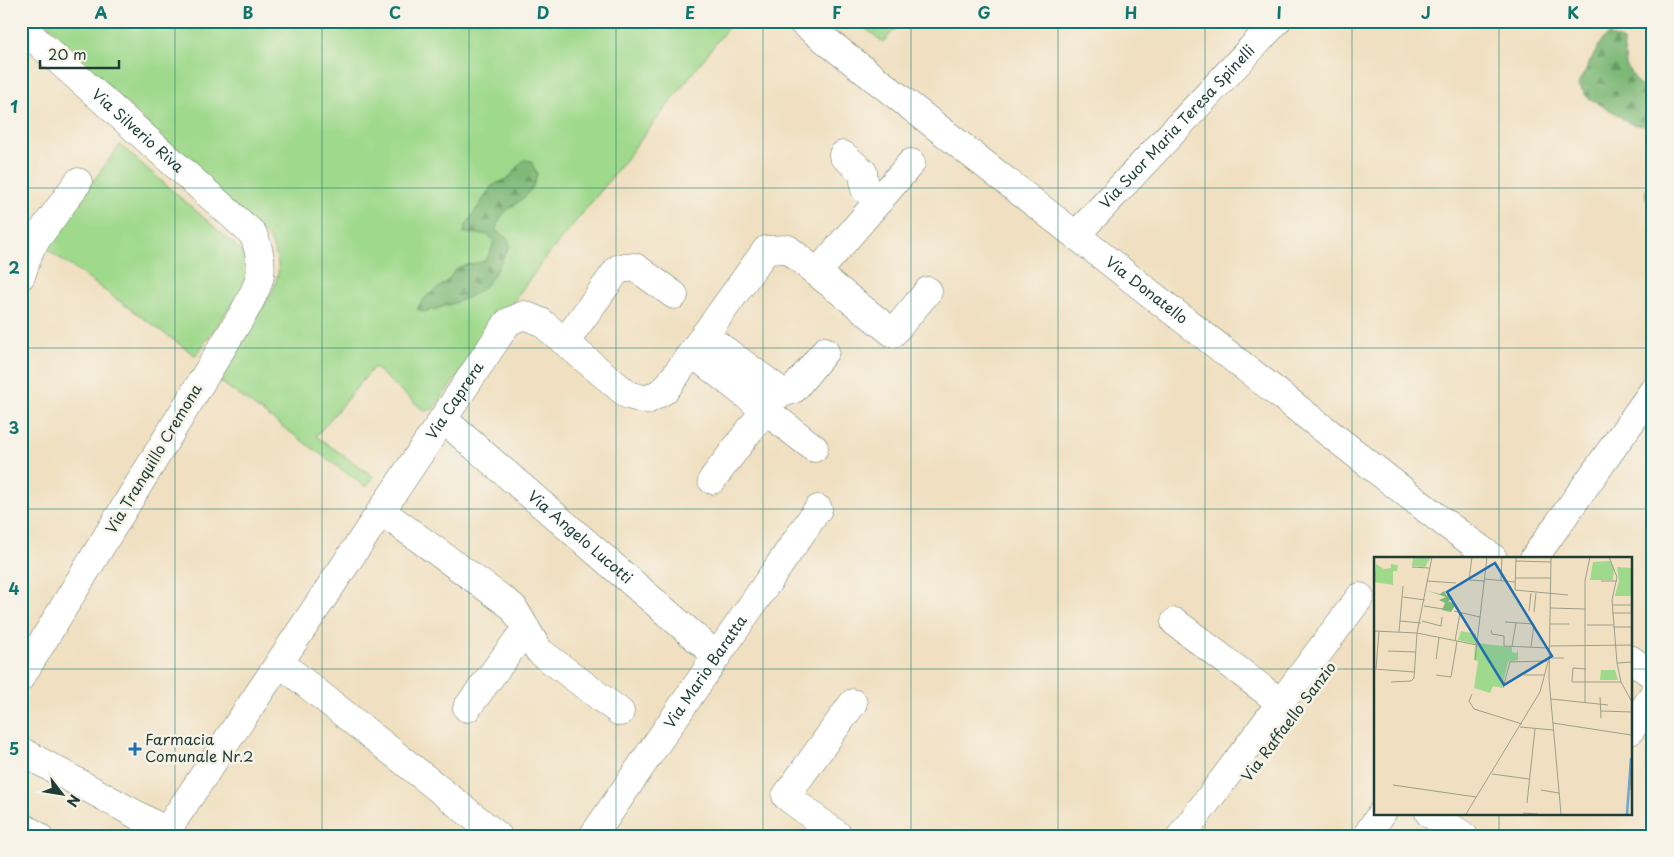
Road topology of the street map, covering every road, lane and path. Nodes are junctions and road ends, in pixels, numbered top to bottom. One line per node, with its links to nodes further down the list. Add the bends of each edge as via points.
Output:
1 (801, 21): 9 (street, Via Donatello)
2 (1277, 21): 9 (street, Via Suor Maria Teresa Spinelli)
3 (21, 28): 8 (street, Via Silverio Riva)
4 (843, 155): 7 (street, via 863,172 865,188)
5 (911, 163): 7 (street)
6 (78, 182): 10 (street)
7 (879, 201): 11 (street)
8 (253, 234): 33 (street, Via Tranquillo Cremona, via 262,266 259,284)
9 (1076, 235): 24 (street, Via Donatello)
10 (23, 262)
11 (817, 273): 12 (street, via 893,333); 15 (street, Via Caprera, via 788,249 766,250)
12 (928, 291)
13 (674, 296): 14 (street, via 635,267 618,270)
14 (565, 342): 15 (street, Via Caprera, via 628,395 647,400 665,390); 19 (street, Via Caprera, via 541,322 524,315 508,322)
15 (698, 344): 16 (street, via 783,393 794,389); 18 (street)
16 (825, 351)
17 (1653, 391): 25 (street)
18 (764, 410): 20 (street); 21 (street)
19 (443, 419): 23 (street, Via Caprera); 29 (street, Via Angelo Lucotti)
20 (814, 448)
21 (712, 480)
22 (818, 509): 29 (street, Via Mario Baratta)
23 (381, 511): 28 (street, via 513,607); 31 (street, Via Caprera)
24 (1492, 557)
25 (1535, 557)
26 (1368, 602): 36 (street, Via Raffaello Sanzio); 50 (street, Via Raffaello Sanzio)
27 (1175, 622): 36 (street, Via Raffaello Sanzio)
28 (526, 629): 37 (street); 38 (street, via 539,651)
29 (717, 656): 47 (street, Via Mario Baratta)
30 (1632, 660): 32 (street)
31 (280, 663): 44 (street, Via Caprera); 46 (street)
32 (1653, 676)
33 (21, 677)
34 (1653, 695): 39 (street)
35 (853, 703): 48 (street, via 786,796)
36 (1281, 703): 49 (street, Via Raffaello Sanzio)
37 (467, 708)
38 (620, 712)
39 (1632, 728)
40 (21, 750): 44 (street)
41 (1381, 814): 51 (street)
42 (1431, 814): 52 (street)
43 (21, 826): 45 (street)
44 (165, 834)
45 (38, 836)
46 (498, 836)
47 (592, 836)
48 (840, 836)
49 (1181, 836)
50 (1203, 836)
51 (1366, 836)
52 (1464, 836)

